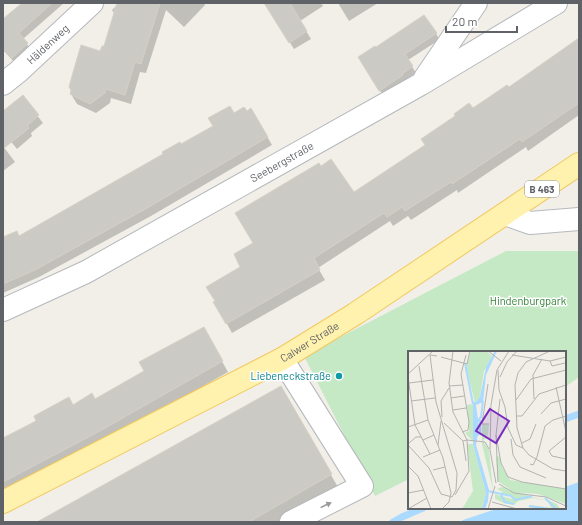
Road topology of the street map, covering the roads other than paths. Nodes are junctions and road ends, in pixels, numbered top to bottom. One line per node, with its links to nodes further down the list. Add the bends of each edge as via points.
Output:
1 (92, 3): 4 (street, Häldenweg)
2 (476, 3): 5 (street)
3 (556, 3): 5 (street, Seebergstraße)
4 (3, 84)
5 (421, 84): 9 (street, Seebergstraße, via 86,272)
6 (579, 164): 7 (main road, Calwer Straße / B 463)
7 (505, 214): 8 (street, via 530,223); 10 (main road, Calwer Straße / B 463, via 355,314)
8 (579, 219)
9 (3, 310)
10 (282, 359): 11 (main road, Calwer Straße / B 463); 12 (street, one-way to 10, via 362,486)
11 (3, 502)
12 (291, 522)

